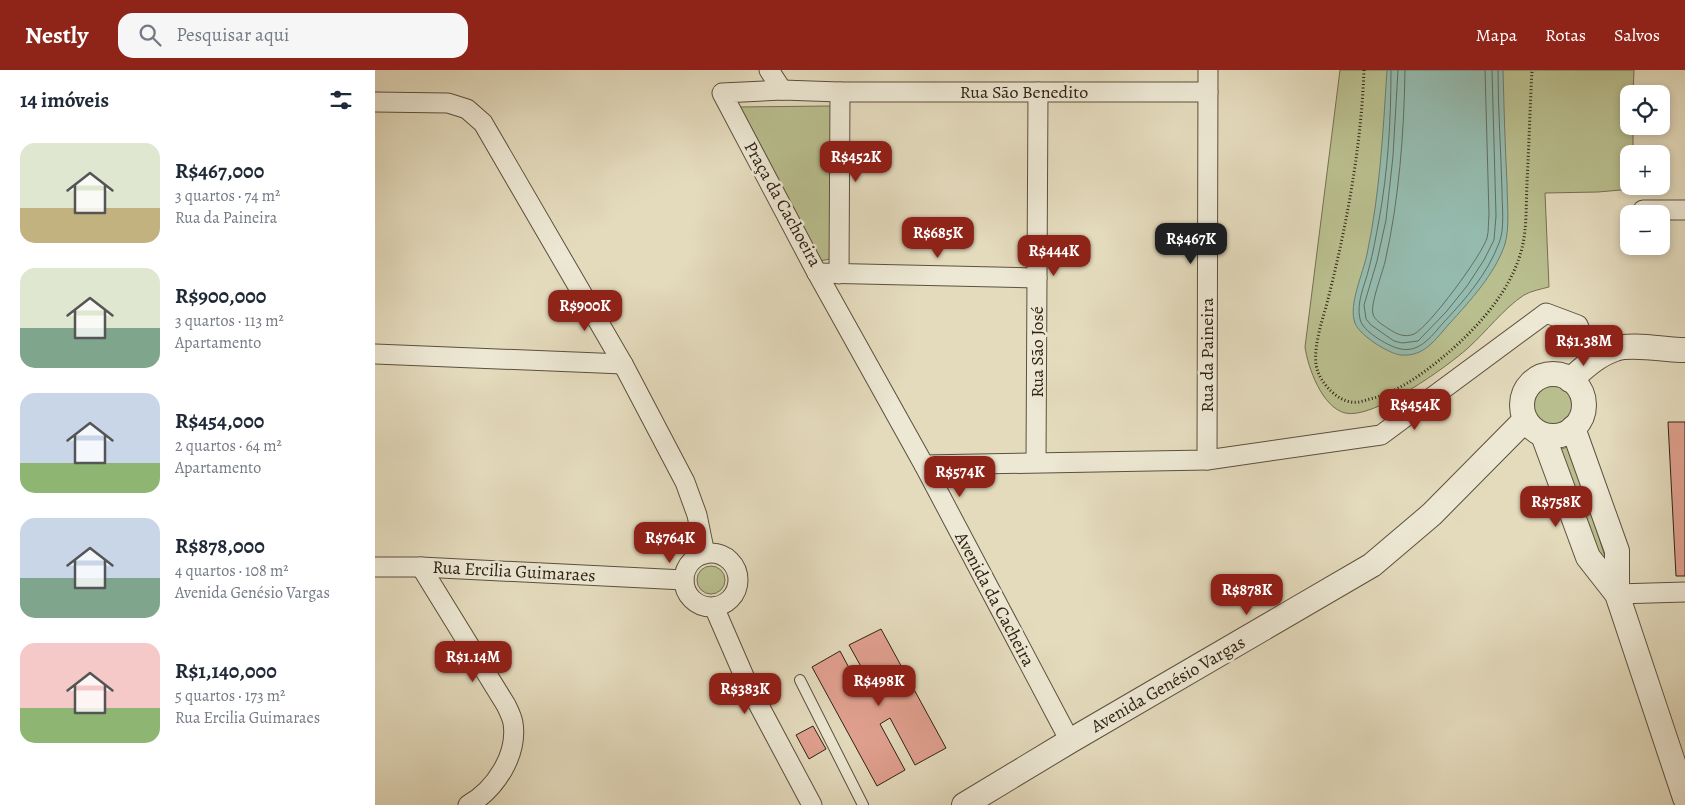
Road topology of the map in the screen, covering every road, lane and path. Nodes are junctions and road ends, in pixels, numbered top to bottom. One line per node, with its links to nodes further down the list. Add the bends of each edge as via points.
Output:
1 (769, 70): 5 (street)
2 (1208, 70): 8 (street, Rua da Paineira)
3 (1364, 70): 4 (path, via 1354,179 1316,358 1317,371 1327,386 1338,398 1357,403 1403,385 1439,361 1484,317 1504,290 1522,248)
4 (1532, 70)
5 (782, 90): 6 (street, Praça da Cachoeira); 12 (street, Praça da Cachoeira, via 722,93)
6 (840, 92): 7 (street, Rua São Benedito); 13 (street, Praça da Cachoeira)
7 (1038, 92): 8 (street, Rua São Benedito); 14 (street, Rua São José)
8 (1208, 92): 22 (street, Rua da Paineira)
9 (375, 102): 18 (street, via 448,103 467,109 483,123)
10 (1670, 210): 11 (street)
11 (1685, 210)
12 (817, 273): 13 (street, Praça da Cachoeira); 24 (street, Avenida da Cacheira)
13 (839, 274): 14 (street)
14 (1037, 278): 23 (street, Rua São José)
15 (1685, 350): 17 (street, via 1616,348)
16 (375, 354): 18 (street)
17 (1592, 360): 19 (street); 22 (street, via 1578,325 1546,313 1381,436)
18 (623, 364): 25 (street, via 685,482 697,515)
19 (1570, 380): 20 (street, via 1550,374 1531,382 1525,390 1522,411); 21 (street, via 1582,396 1584,406)
20 (1534, 427): 21 (street, via 1551,436 1560,436); 30 (street, via 1588,557); 33 (street, Avenida Genésio Vargas, via 1372,565)
21 (1573, 428): 30 (street, via 1617,551)
22 (1207, 460): 23 (street)
23 (1036, 462): 24 (street)
24 (924, 465): 33 (street, Avenida da Cacheira)
25 (705, 554): 28 (street, via 689,563); 31 (street, via 724,557 736,571 738,581 731,599)
26 (375, 567): 27 (street, Rua Ercilia Guimaraes)
27 (421, 567): 28 (street, Rua Ercilia Guimaraes); 35 (street, via 506,705 513,723 513,746 504,768 491,786)
28 (684, 580): 31 (street, via 689,597 704,607)
29 (1685, 592): 30 (street)
30 (1617, 594): 34 (street)
31 (714, 607): 36 (street, via 747,683)
32 (801, 680): 37 (lane)
33 (1070, 741): 38 (street, Avenida Genésio Vargas)
34 (1684, 795)
35 (468, 805)
36 (812, 805)
37 (863, 805)
38 (964, 805)

